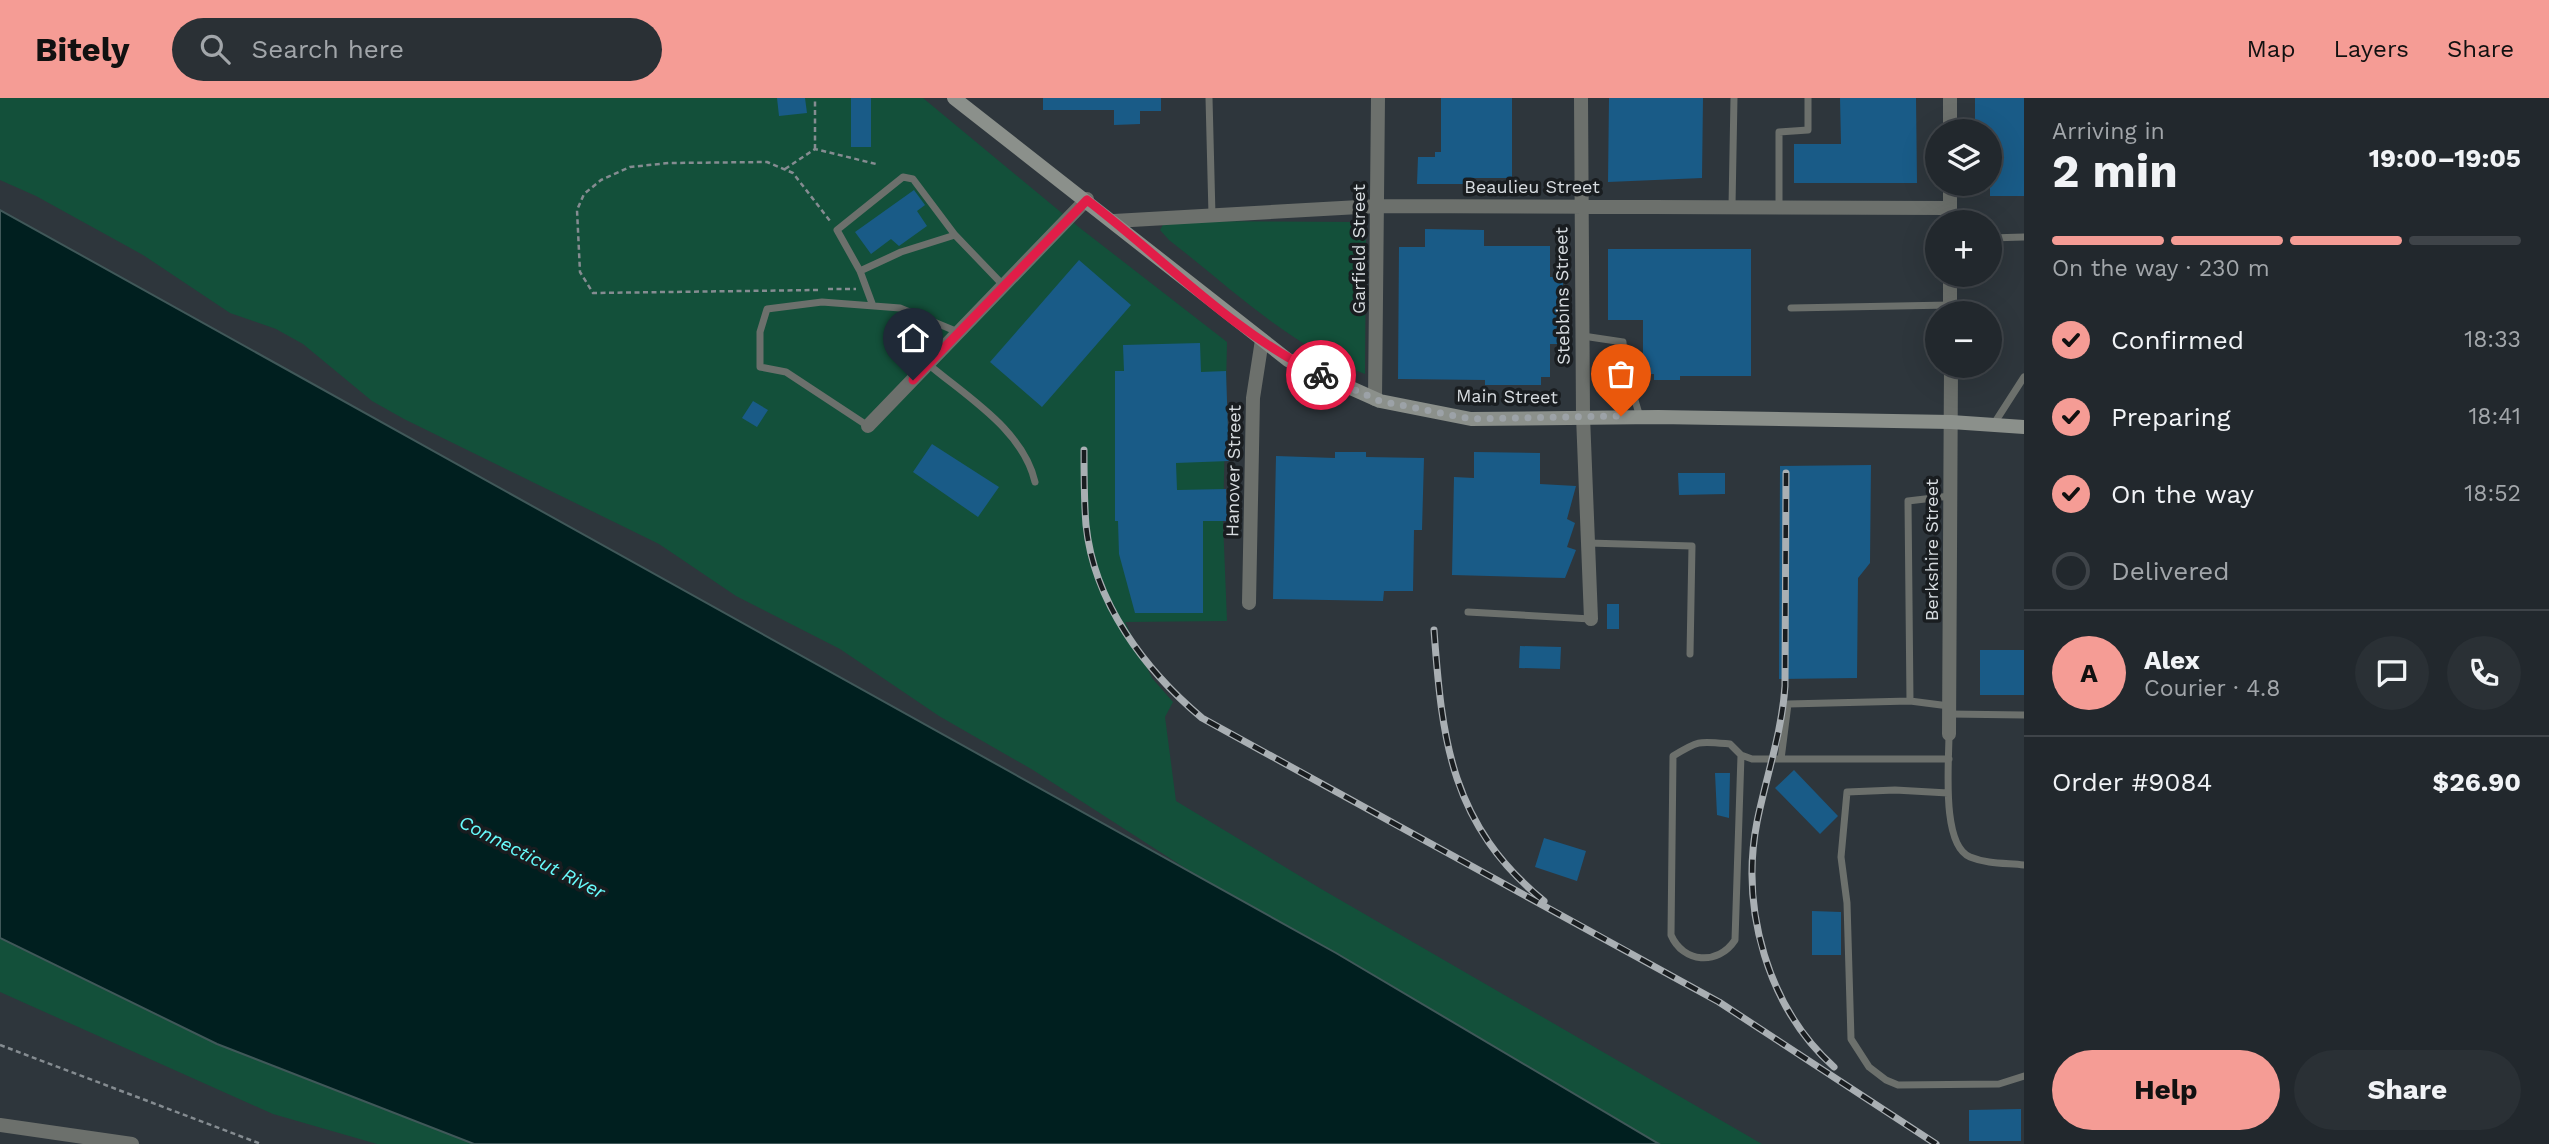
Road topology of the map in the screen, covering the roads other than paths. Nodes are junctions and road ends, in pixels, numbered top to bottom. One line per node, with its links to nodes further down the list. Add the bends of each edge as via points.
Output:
1 (954, 98): 9 (main road, Main Street)
2 (1209, 98): 15 (lane)
3 (1378, 98): 11 (street, Garfield Street)
4 (1581, 98): 10 (street, Stebbins Street)
5 (1734, 98): 12 (lane)
6 (1808, 98): 13 (lane, via 1808,130 1779,132)
7 (1950, 98): 8 (street)
8 (1950, 119)
9 (1087, 200): 16 (main road, Main Street); 21 (street)
10 (1581, 205): 11 (street, Beaulieu Street); 12 (street, Beaulieu Street); 26 (street, Stebbins Street)
11 (1377, 206): 15 (street, Beaulieu Street); 31 (street, Garfield Street)
12 (1732, 206): 13 (street, Beaulieu Street)
13 (1779, 207): 14 (street, Beaulieu Street)
14 (1925, 214)
15 (1212, 216): 16 (street, Beaulieu Street)
16 (1114, 221): 27 (main road, Main Street)
17 (955, 235): 20 (lane); 20 (lane, via 913,179 903,177 837,230); 21 (lane)
18 (2024, 237): 19 (lane)
19 (2002, 238)
20 (860, 271): 22 (lane)
21 (1003, 285): 25 (street)
22 (873, 306): 25 (lane, via 900,308); 37 (lane, via 822,302 767,309 760,332 760,367 786,372)
23 (1791, 308): 24 (lane)
24 (1925, 309)
25 (959, 332): 28 (street)
26 (1582, 336): 32 (street, Stebbins Street); 33 (lane, via 1623,342 1626,386)
27 (1262, 340): 31 (main road, Main Street, via 1288,360); 42 (street, Hanover Street, via 1253,398)
28 (928, 364): 37 (street); 39 (lane, via 993,418 1030,462)
29 (2024, 377): 35 (lane)
30 (1951, 378): 36 (street, Berkshire Street)
31 (1375, 399): 32 (main road, Main Street, via 1471,419)
32 (1583, 416): 33 (main road, Main Street); 41 (street, Stebbins Street)
33 (1640, 417): 36 (main road, Main Street)
34 (2024, 418): 35 (main road, Main Street)
35 (1997, 419): 36 (main road, Main Street)
36 (1951, 422): 38 (main road, Main Street); 40 (street, Berkshire Street)
37 (868, 426)
38 (2024, 427)
39 (1035, 482)
40 (1951, 496): 46 (lane, via 1908,501); 47 (street, Berkshire Street)
41 (1588, 542): 44 (street, Stebbins Street); 45 (lane, via 1692,546)
42 (1249, 604)
43 (1468, 612): 44 (lane)
44 (1591, 619)
45 (1690, 654)
46 (1910, 701): 47 (lane); 51 (lane, via 1788,704)
47 (1949, 710): 48 (lane); 49 (street, Berkshire Street)
48 (2024, 716)
49 (1949, 734): 52 (lane)
50 (1741, 755): 50 (lane, via 1735,940 1720,955 1697,958 1681,950 1671,935 1673,756 1690,743 1705,742 1730,744); 51 (lane)
51 (1781, 759): 52 (lane)
52 (1949, 759): 53 (lane)
53 (1948, 793): 54 (lane, via 1955,844 1968,856 1985,862); 55 (lane, via 1847,792 1841,857 1852,1039 1870,1067 1898,1085 1999,1084)
54 (2024, 865)
55 (2024, 1076)
56 (0, 1125): 57 (street)
57 (132, 1144)

